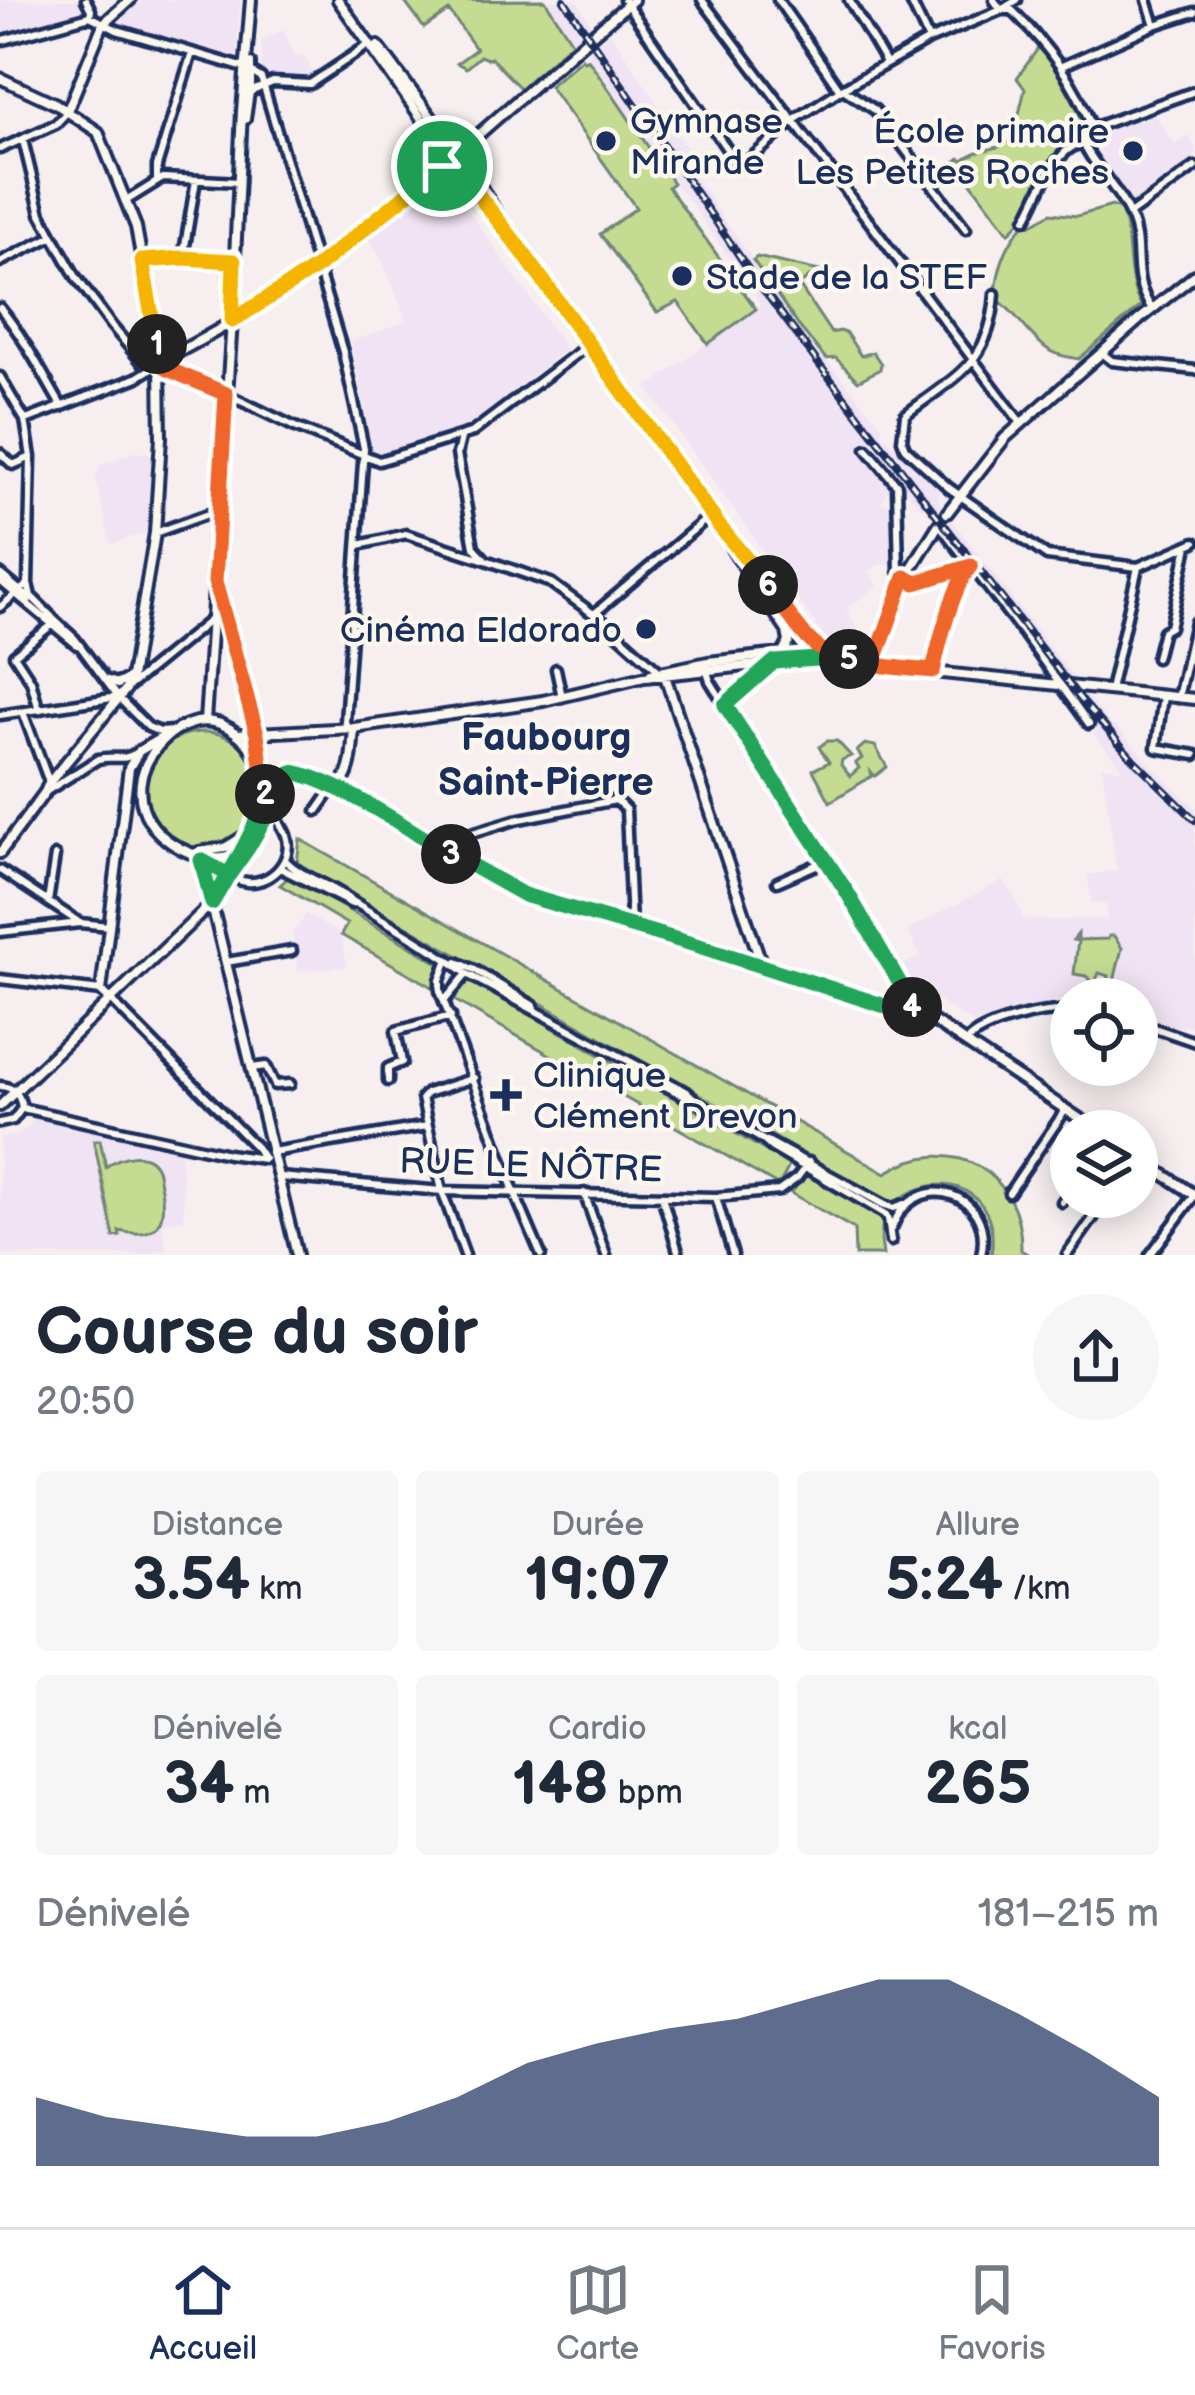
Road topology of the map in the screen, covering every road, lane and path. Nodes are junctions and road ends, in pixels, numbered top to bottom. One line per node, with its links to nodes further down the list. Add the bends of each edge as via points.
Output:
1 (86, 0): 15 (street)
2 (130, 0): 16 (street)
3 (251, 0): 24 (street)
4 (341, 0): 20 (street); 37 (street)
5 (701, 0): 31 (street)
6 (778, 0): 27 (street)
7 (849, 0): 22 (street)
8 (910, 0): 18 (street)
9 (994, 0): 13 (street)
10 (1017, 0): 13 (street)
11 (1147, 0): 17 (street)
12 (628, 2): 31 (street, via 738,165); 37 (street)
13 (1001, 10): 18 (street); 23 (street, via 1012,10)
14 (1195, 11): 17 (street)
15 (90, 16): 16 (street); 19 (street)
16 (103, 24): 21 (street); 30 (street)
17 (1155, 25): 23 (street)
18 (929, 40): 22 (street)
19 (0, 41)
20 (370, 44): 26 (street, via 310,84); 37 (street)
21 (192, 53): 24 (street); 40 (street)
22 (886, 63): 27 (street)
23 (1062, 66): 33 (street)
24 (248, 70): 26 (street); 29 (street); 32 (street)
25 (0, 78): 30 (street)
26 (264, 87): 29 (street); 51 (street)
27 (842, 89): 31 (street); 45 (street, via 875,110)
28 (1195, 91): 33 (street)
29 (250, 92): 32 (street)
30 (67, 112): 34 (street); 42 (street, via 98,133)
31 (793, 121): 59 (street)
32 (243, 126): 41 (street)
33 (1093, 128): 35 (street)
34 (23, 140): 36 (street); 46 (street)
35 (1085, 142): 43 (street); 44 (street, via 1065,150)
36 (0, 149)
37 (454, 156): 51 (street); 57 (street)
38 (1195, 167): 43 (street)
39 (196, 180): 40 (street); 41 (street); 47 (street)
40 (157, 181): 42 (street)
41 (239, 182): 49 (street)
42 (126, 201): 48 (street)
43 (1130, 214): 55 (street, via 1139,289)
44 (1026, 220)
45 (966, 229)
46 (53, 236): 50 (street); 60 (street, via 111,326 142,362)
47 (183, 258): 48 (street); 49 (street)
48 (142, 261): 60 (street)
49 (234, 261): 56 (street)
50 (0, 262)
51 (317, 267): 56 (street); 74 (street)
52 (1195, 275): 55 (street)
53 (995, 294): 59 (street, via 989,333)
54 (0, 308): 66 (street)
55 (1152, 309): 58 (street)
56 (232, 321): 60 (street); 64 (street)
57 (589, 344): 69 (street); 79 (street)
58 (1102, 352): 61 (street, via 1112,361); 68 (street)
59 (974, 359): 68 (street); 76 (street, via 903,424 904,448)
60 (160, 362): 64 (street); 66 (street); 82 (street)
61 (1195, 370)
62 (0, 377): 63 (street)
63 (11, 394): 65 (street); 67 (street)
64 (226, 394): 74 (street); 77 (street)
65 (0, 403)
66 (62, 407): 67 (street)
67 (25, 420): 75 (street)
68 (1021, 422): 76 (street)
69 (461, 438): 70 (street); 73 (street)
70 (446, 442): 73 (street); 74 (street, via 386,460)
71 (867, 449): 90 (street, via 897,485 897,562)
72 (0, 453): 75 (street, via 13,465)
73 (457, 454): 85 (street)
74 (365, 456): 84 (street)
75 (31, 457): 94 (street)
76 (959, 494): 78 (street); 89 (street, via 1047,556)
77 (219, 509): 82 (street); 93 (street)
78 (947, 513)
79 (711, 515): 81 (street); 97 (street)
80 (939, 524): 88 (street); 90 (street)
81 (720, 527): 92 (street); 103 (street)
82 (155, 533): 116 (street)
83 (1191, 544): 89 (street); 107 (street)
84 (359, 545): 86 (street, via 406,534); 135 (street, via 345,722)
85 (474, 547): 86 (street); 87 (street)
86 (450, 550): 87 (street)
87 (486, 560): 97 (street, via 551,583)
88 (971, 566): 90 (street, via 915,583); 114 (street, via 953,597); 120 (street)
89 (1138, 567): 122 (street)
90 (905, 577): 111 (street)
91 (0, 578): 95 (street)
92 (753, 579): 104 (street); 108 (street, via 789,636)
93 (215, 582): 98 (street); 102 (street)
94 (28, 584): 95 (street); 99 (street)
95 (16, 592): 96 (street); 99 (street)
96 (0, 607)
97 (594, 614): 105 (street)
98 (213, 619): 101 (street); 121 (street)
99 (53, 621): 118 (street); 129 (street, via 14,655)
100 (1195, 622): 126 (street)
101 (212, 633): 102 (street); 132 (street)
102 (229, 633): 138 (street)
103 (806, 637): 104 (street); 106 (street)
104 (803, 651): 106 (street); 108 (street); 109 (street)
105 (641, 657): 115 (street); 117 (street)
106 (832, 657): 109 (street); 111 (street)
107 (1156, 658)
108 (781, 659): 109 (street); 110 (street); 119 (street)
109 (817, 660)
110 (749, 661): 113 (street); 115 (street); 119 (street)
111 (874, 663): 114 (street)
112 (556, 669): 125 (street)
113 (706, 669): 115 (street); 128 (street)
114 (933, 671): 120 (street)
115 (662, 674): 117 (street); 170 (street)
116 (131, 677): 118 (street); 121 (street)
117 (643, 677): 125 (street)
118 (108, 681): 124 (street)
119 (750, 682): 128 (street)
120 (1063, 686): 122 (street); 133 (street)
121 (127, 688): 124 (street)
122 (1110, 690): 123 (street)
123 (1163, 696): 126 (street); 141 (street, via 1156,748)
124 (118, 697): 129 (street); 134 (street); 143 (street)
125 (562, 697): 135 (street)
126 (1178, 698): 127 (street)
127 (1195, 699)
128 (725, 705): 156 (street)
129 (39, 710): 130 (street)
130 (23, 712): 131 (street); 143 (street)
131 (0, 715)
132 (205, 721): 136 (street); 137 (street)
133 (1089, 724)
134 (148, 728): 136 (street); 139 (street)
135 (351, 728): 138 (street); 144 (street, via 347,778)
136 (171, 732): 139 (street)
137 (237, 734): 138 (street); 142 (street)
138 (257, 734): 142 (street)
139 (151, 749): 140 (street); 151 (street, via 141,782 146,817)
140 (140, 751): 143 (street, via 98,759); 164 (street, via 127,781)
141 (1195, 755)
142 (262, 771): 145 (street)
143 (47, 787): 150 (street)
144 (335, 788): 146 (street, via 292,772); 147 (street); 154 (street)
145 (265, 796): 146 (street); 148 (street)
146 (270, 810): 149 (street); 157 (street, via 286,834)
147 (317, 812)
148 (255, 825): 151 (street, via 225,848); 152 (street)
149 (248, 848): 152 (street); 159 (street)
150 (0, 853)
151 (192, 853): 152 (street); 155 (street)
152 (238, 854): 159 (street)
153 (56, 856): 161 (street)
154 (455, 856): 165 (street, via 524,895); 165 (street, via 472,833 608,799 622,803)
155 (201, 860): 159 (street); 162 (street)
156 (825, 861): 160 (street); 176 (street)
157 (283, 864): 159 (street, via 257,882); 168 (street)
158 (0, 870): 161 (street)
159 (229, 875): 162 (street)
160 (777, 882)
161 (48, 902): 163 (street)
162 (212, 903): 169 (street); 174 (street)
163 (80, 923): 164 (street); 166 (street)
164 (109, 926): 173 (street)
165 (631, 927): 170 (street)
166 (0, 932)
167 (292, 951): 169 (street)
168 (448, 959): 171 (street); 175 (street, via 440,980)
169 (226, 962): 182 (street)
170 (763, 966): 176 (street, via 896,1010)
171 (468, 970): 175 (street); 195 (street)
172 (0, 979): 173 (street)
173 (101, 991): 174 (street)
174 (111, 1000): 187 (street); 194 (street)
175 (446, 1000): 178 (street)
176 (914, 1008): 180 (street, via 922,1003 924,1015)
177 (1050, 1012): 180 (street, via 984,1028)
178 (451, 1016): 183 (street); 184 (street, via 396,1031 402,1062 388,1068)
179 (1158, 1030): 181 (street)
180 (966, 1042): 190 (street)
181 (1193, 1044)
182 (251, 1068): 185 (street, via 266,1066 275,1085); 193 (street)
183 (474, 1078): 192 (street, via 422,1096); 204 (street)
184 (388, 1081)
185 (290, 1084)
186 (0, 1086): 187 (street)
187 (16, 1092): 188 (street); 189 (street)
188 (0, 1106)
189 (22, 1108): 191 (street); 194 (street)
190 (1066, 1109): 203 (street)
191 (0, 1123)
192 (427, 1126): 193 (street); 200 (street)
193 (272, 1152): 194 (street); 198 (street)
194 (264, 1159): 198 (street)
195 (796, 1159): 196 (street); 199 (street)
196 (807, 1165): 199 (street); 207 (street, via 889,1207); 207 (street, via 884,1214 891,1245 896,1217)
197 (1158, 1169): 201 (street)
198 (275, 1176): 200 (street, RUE LE NÔTRE); 209 (street)
199 (784, 1187): 206 (street, RUE LE NÔTRE)
200 (442, 1191): 204 (street, RUE LE NÔTRE); 210 (street)
201 (1193, 1191): 217 (street)
202 (584, 1193): 204 (street, RUE LE NÔTRE); 205 (street, RUE LE NÔTRE); 212 (street)
203 (1009, 1193)
204 (515, 1194): 211 (street)
205 (662, 1196): 206 (street, RUE LE NÔTRE); 213 (street)
206 (716, 1197): 214 (street)
207 (915, 1198): 215 (street, via 957,1196 976,1213)
208 (1093, 1218): 216 (street)
209 (297, 1255)
210 (466, 1255)
211 (541, 1255)
212 (606, 1255)
213 (680, 1255)
214 (733, 1255)
215 (983, 1255)
216 (1066, 1255)
217 (1150, 1255)

